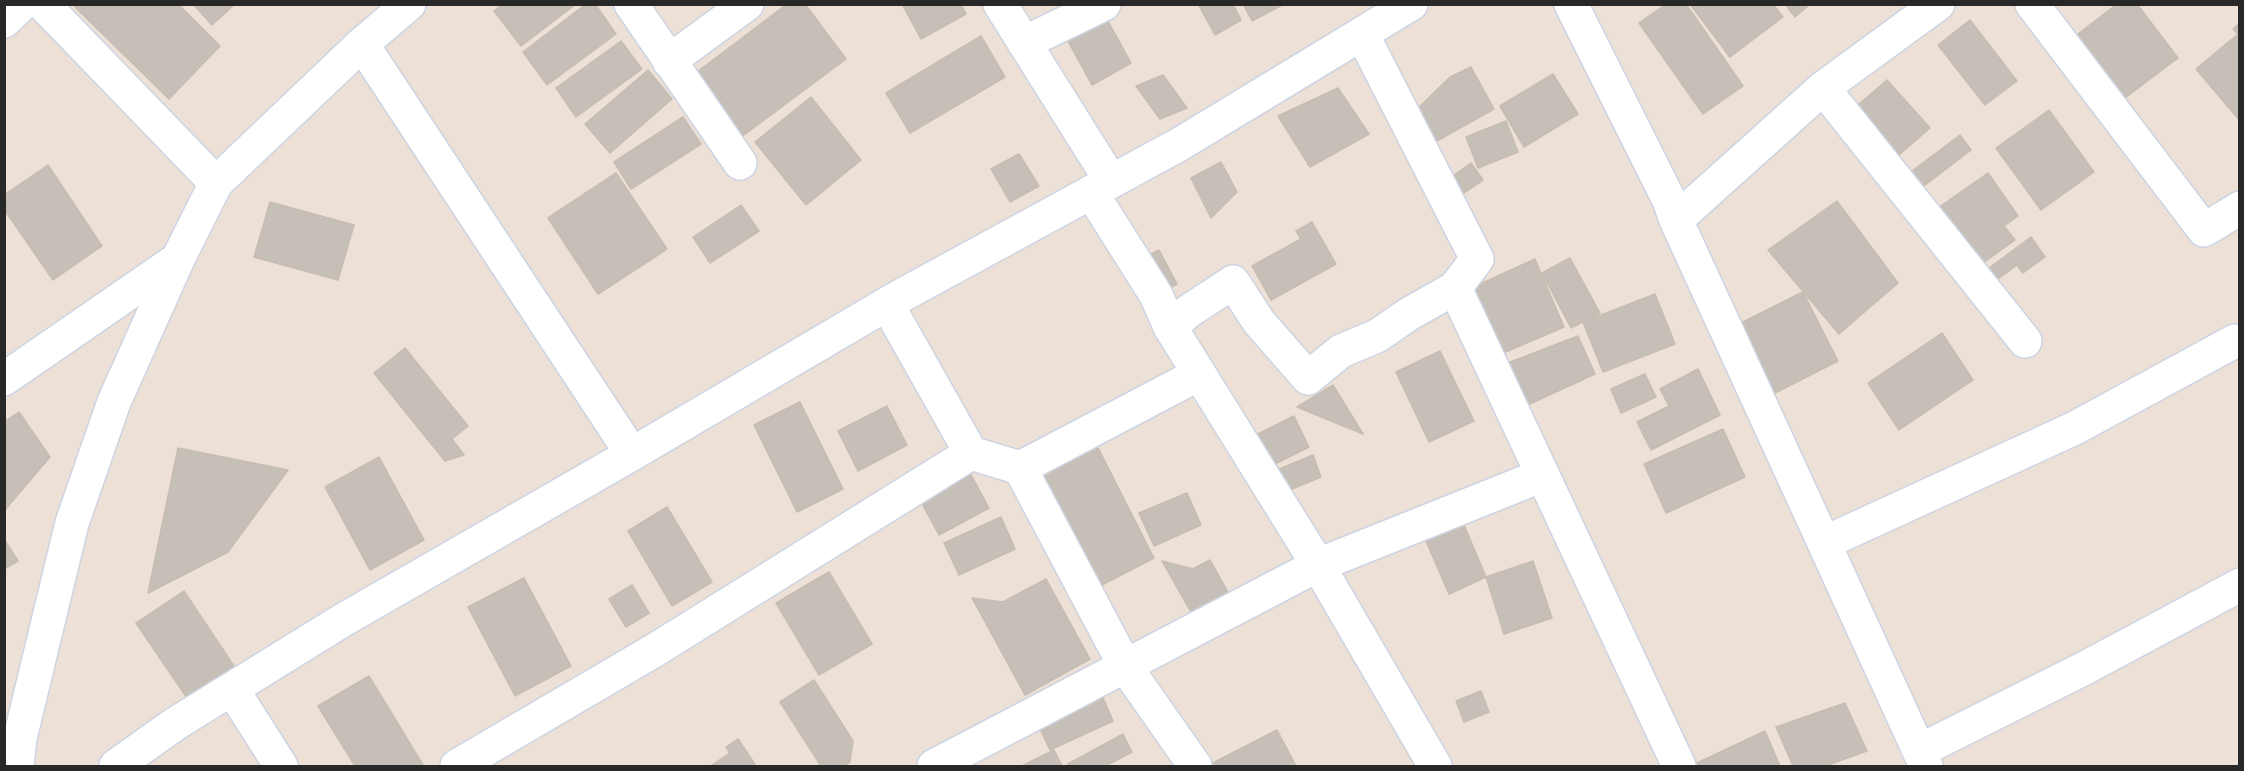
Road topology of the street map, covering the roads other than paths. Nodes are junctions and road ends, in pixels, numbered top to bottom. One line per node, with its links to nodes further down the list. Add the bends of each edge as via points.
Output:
1 (22, 4): 12 (street)
2 (43, 4): 19 (street)
3 (409, 4): 15 (street)
4 (631, 4): 16 (street)
5 (747, 4): 16 (street)
6 (1000, 4): 14 (street)
7 (1104, 4): 14 (street)
8 (1411, 4): 13 (street)
9 (1571, 4): 22 (street)
10 (1938, 4): 17 (street)
11 (2032, 4): 21 (street, via 2204,230)
12 (4, 21)
13 (1362, 34): 20 (street); 24 (street, via 1477,259)
14 (1024, 42): 20 (street)
15 (362, 44): 19 (street); 32 (street)
16 (669, 61): 18 (street)
17 (1822, 88): 22 (street); 27 (street)
18 (740, 163)
19 (216, 183): 23 (street)
20 (1101, 187): 25 (street); 26 (street)
21 (2240, 208)
22 (1676, 220): 35 (street)
23 (178, 259): 30 (street); 40 (street, via 114,402 72,524)
24 (1455, 288): 26 (street, via 1377,336 1341,351 1308,378 1259,322 1233,282); 34 (street)
25 (887, 304): 31 (street); 32 (street)
26 (1170, 327): 29 (street)
27 (2025, 341)
28 (2235, 341): 35 (street, via 2075,428)
29 (1199, 374): 33 (street); 36 (street)
30 (4, 379)
31 (971, 453): 33 (street); 44 (street, via 655,650)
32 (632, 454): 39 (street, via 343,620)
33 (1020, 468): 38 (street)
34 (1543, 475): 36 (street); 48 (street)
35 (1824, 543): 41 (street)
36 (1318, 565): 38 (street); 47 (street)
37 (2240, 585): 41 (street)
38 (1125, 666): 45 (street); 46 (street)
39 (232, 689): 42 (street); 43 (street)
40 (14, 745)
41 (1922, 759)
42 (116, 766)
43 (281, 766)
44 (457, 766)
45 (934, 766)
46 (1196, 766)
47 (1435, 766)
48 (1679, 766)

